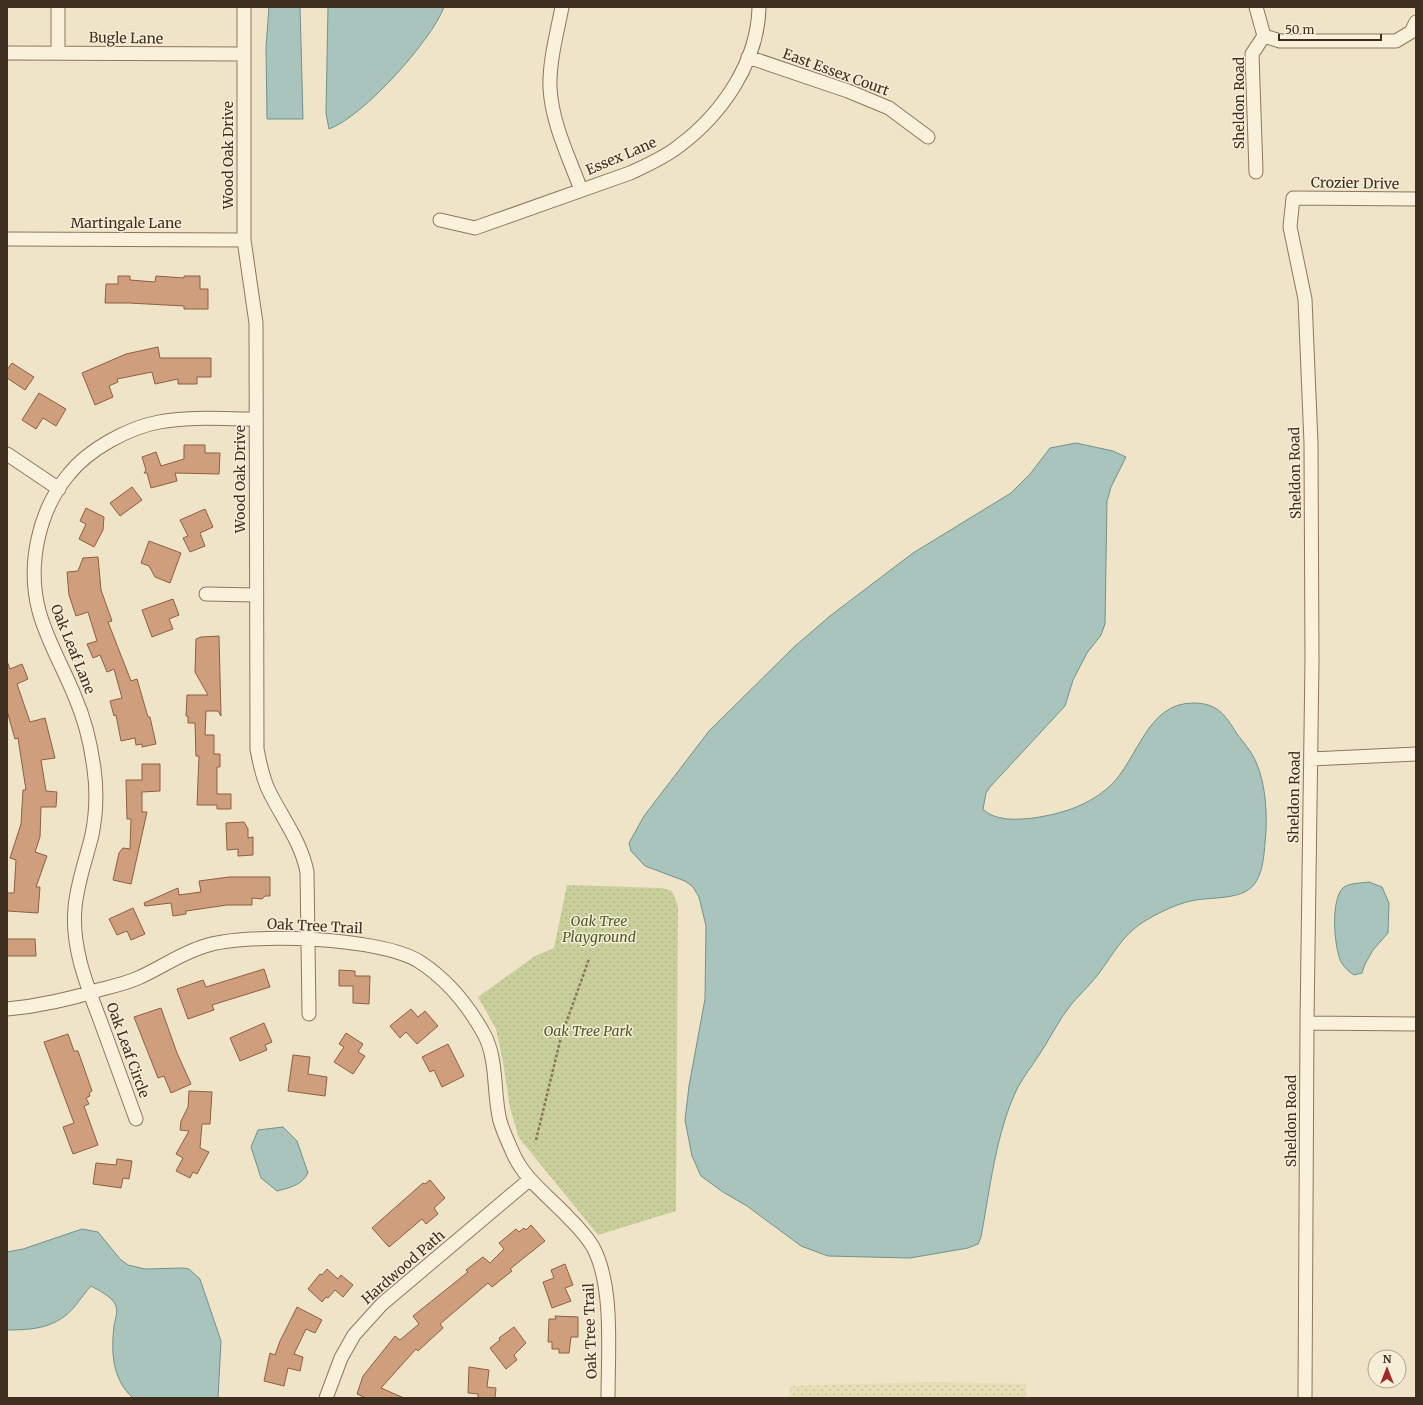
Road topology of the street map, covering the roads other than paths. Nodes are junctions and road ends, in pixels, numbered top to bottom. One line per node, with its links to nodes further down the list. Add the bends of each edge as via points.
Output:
1 (58, 7): 9 (street)
2 (244, 7): 10 (street, Wood Oak Drive)
3 (562, 7): 14 (street, via 554,44 550,88 556,122)
4 (759, 7): 11 (street, Essex Lane, via 754,45)
5 (1256, 7): 7 (street)
6 (1414, 27): 7 (street, via 1396,41 1280,41)
7 (1264, 36): 13 (street, Sheldon Road, via 1252,54)
8 (7, 53): 9 (street, Bugle Lane)
9 (58, 53): 10 (street, Bugle Lane)
10 (244, 54): 19 (street, Wood Oak Drive)
11 (748, 57): 12 (street, East Essex Court, via 890,108); 14 (street, Essex Lane, via 741,75 710,119 683,143 654,162)
12 (928, 137)
13 (1256, 172)
14 (581, 190): 17 (street, Essex Lane, via 475,228)
15 (1293, 198): 16 (street, Crozier Drive); 26 (street, Sheldon Road, via 1290,227 1305,299 1311,443)
16 (1416, 199)
17 (440, 220)
18 (7, 239): 19 (street, Martingale Lane)
19 (244, 240): 20 (street, Wood Oak Drive, via 256,323)
20 (256, 419): 22 (street, Oak Leaf Lane, via 184,419 134,429 110,440 92,453 69,474); 24 (street, Wood Oak Drive)
21 (7, 454): 22 (street)
22 (59, 489): 28 (street, Oak Leaf Lane, via 50,502 38,538 34,564 35,591 45,629 76,699 92,751 95,772 92,834 80,876 75,909 77,952)
23 (206, 594): 24 (street)
24 (256, 595): 27 (street, Wood Oak Drive, via 258,749 261,771 304,856 307,872)
25 (1416, 754): 26 (street)
26 (1311, 759): 31 (street, Sheldon Road)
27 (308, 940): 28 (street, Oak Tree Trail, via 222,941 182,955 137,978); 30 (street, Wood Oak Drive); 34 (street, Oak Tree Trail, via 355,942 389,950 418,960 447,982 466,1005 486,1038 494,1073 500,1121 514,1156)
28 (90, 993): 29 (street, Oak Tree Trail, via 36,1007); 33 (street, Oak Leaf Circle)
29 (7, 1009)
30 (309, 1014)
31 (1307, 1023): 32 (street); 37 (street, Sheldon Road)
32 (1416, 1024)
33 (136, 1119)
34 (529, 1180): 35 (street, Hardwood Path, via 382,1304 354,1335 341,1358); 36 (street, Oak Tree Trail, via 568,1217 592,1246 604,1276 607,1294)
35 (326, 1398)
36 (608, 1398)
37 (1305, 1398)

